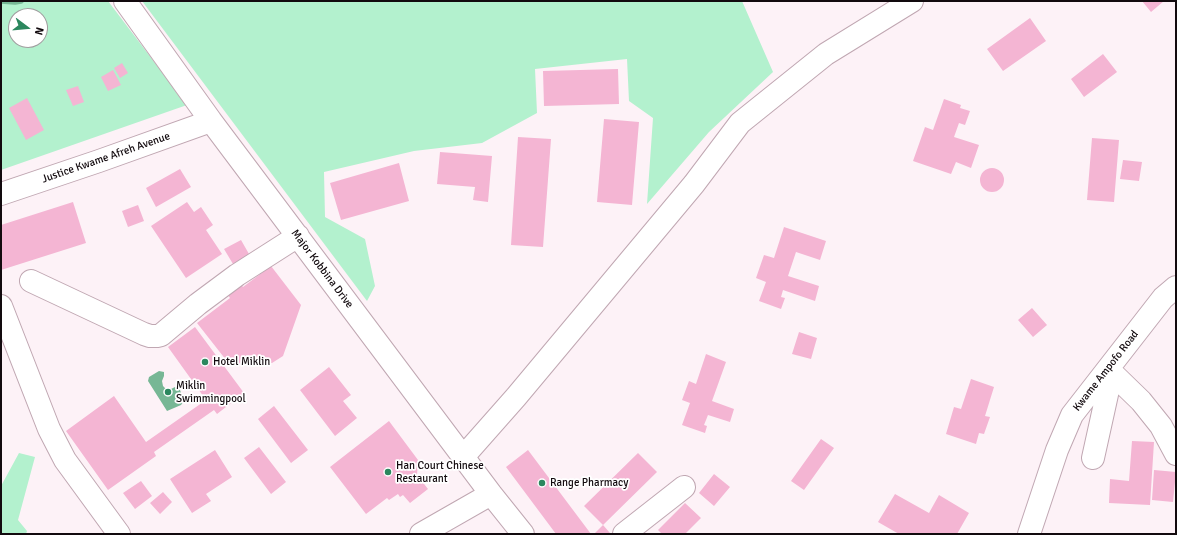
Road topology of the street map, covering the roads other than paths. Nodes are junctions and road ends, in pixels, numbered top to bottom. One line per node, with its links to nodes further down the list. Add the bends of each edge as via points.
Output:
1 (125, 1): 3 (street, Major Kobbina Drive)
2 (912, 1): 11 (street, via 826,54 740,123 694,184)
3 (211, 121): 4 (street, Justice Kwame Afreh Avenue); 5 (street, Major Kobbina Drive)
4 (1, 194)
5 (298, 236): 6 (street, via 237,275 157,336 144,334); 11 (street, Major Kobbina Drive)
6 (31, 281)
7 (1176, 287): 9 (street, Kwame Ampofo Road, via 1163,298)
8 (1, 306): 15 (street, via 49,429 65,460)
9 (1108, 369): 10 (street, via 1141,401 1161,426); 12 (street, via 1108,390); 19 (street, Kwame Ampofo Road, via 1072,415 1057,450)
10 (1176, 454)
11 (463, 457): 14 (street, Major Kobbina Drive)
12 (1093, 458)
13 (684, 487): 18 (street)
14 (492, 494): 16 (street); 17 (street, Major Kobbina Drive)
15 (119, 534)
16 (421, 534)
17 (523, 534)
18 (624, 534)
19 (1029, 534)

